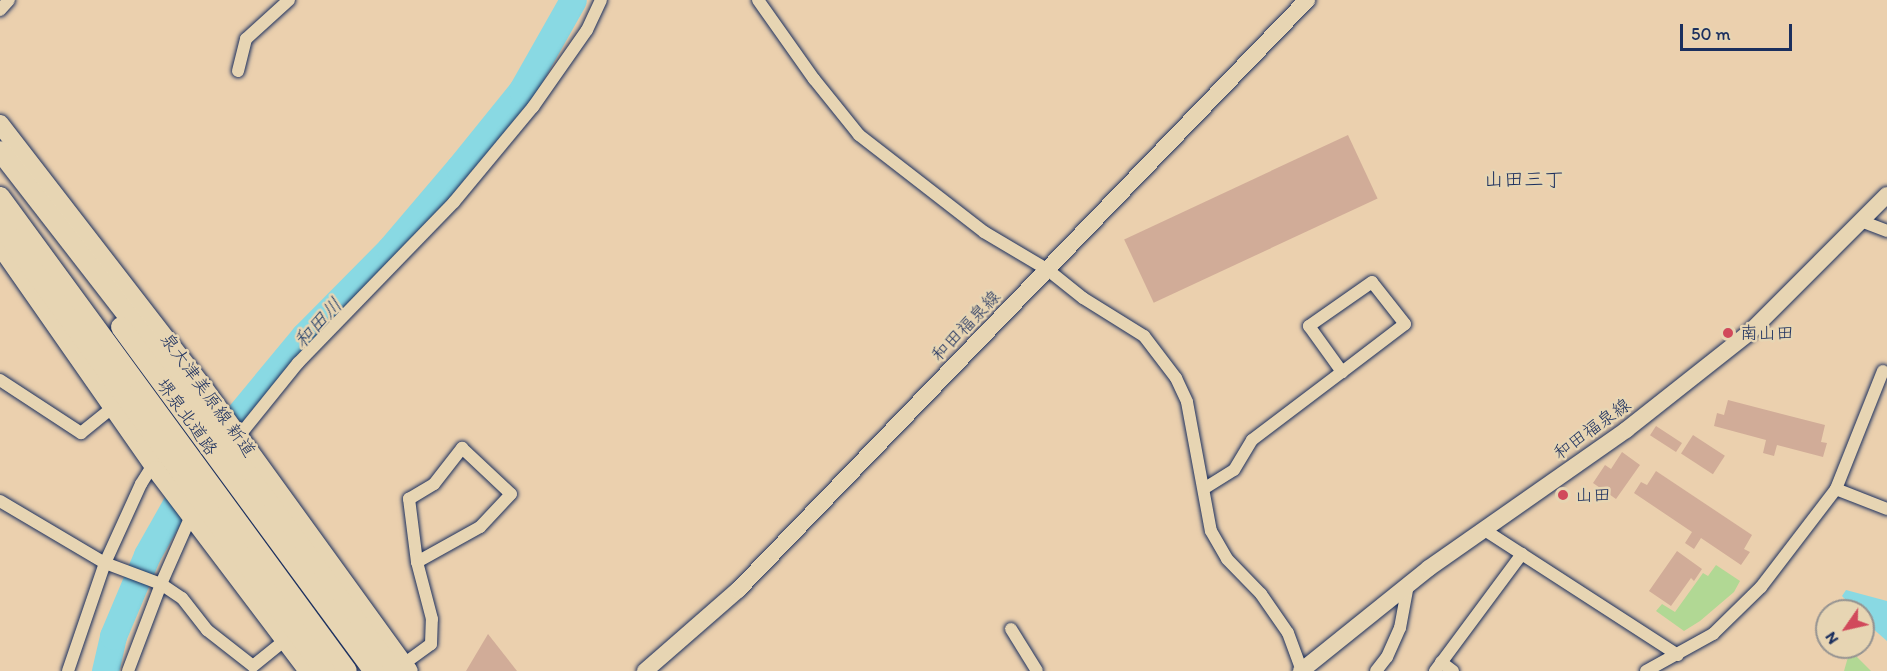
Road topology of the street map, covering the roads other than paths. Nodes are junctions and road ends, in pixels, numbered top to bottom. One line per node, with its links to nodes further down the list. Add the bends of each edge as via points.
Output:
1 (9, 0): 6 (street)
2 (289, 0): 7 (street, via 246,39)
3 (601, 0): 22 (street, via 587,30 526,116 454,202 298,363)
4 (758, 0): 17 (street, via 859,135 984,232)
5 (1307, 0): 17 (main road, 和田福泉線)
6 (0, 10)
7 (238, 71)
8 (0, 124): 22 (main road, 泉大津美原線 新道)
9 (0, 151): 40 (highway)
10 (0, 163): 40 (highway, 堺泉北道路)
11 (1887, 195): 13 (main road, 和田福泉線)
12 (0, 197): 45 (highway, 堺泉北道路)
13 (1861, 221): 15 (street); 29 (main road, 和田福泉線, via 1749,333 1626,430)
14 (0, 224): 44 (highway)
15 (1887, 231)
16 (0, 246): 21 (main road)
17 (1048, 270): 24 (street, via 1083,298 1144,336 1176,378 1187,402); 46 (main road, 和田福泉線, via 738,590)
18 (1883, 371): 25 (street)
19 (1342, 372): 19 (street, via 1309,326 1371,282 1405,324); 24 (street, via 1252,440 1234,470)
20 (0, 380): 21 (street, via 81,433)
21 (112, 408): 23 (main road)
22 (238, 434): 40 (main road, 泉大津美原線 新道)
23 (155, 467): 28 (main road); 32 (street, via 141,484)
24 (1205, 488): 48 (street, via 1211,531 1227,559 1261,594 1288,633)
25 (1836, 489): 27 (street); 37 (street, via 1761,587 1713,634)
26 (0, 501): 32 (street)
27 (1887, 509)
28 (191, 516): 33 (street); 36 (main road)
29 (1484, 529): 30 (street); 34 (main road, 和田福泉線)
30 (1522, 554): 37 (street); 38 (street)
31 (417, 562): 31 (street, via 409,499 434,483 462,448 511,494 480,527); 40 (street, via 432,619 431,644)
32 (105, 563): 33 (street); 41 (street)
33 (160, 584): 39 (street, via 182,598 207,630); 42 (street)
34 (1408, 585): 48 (main road, 和田福泉線); 49 (street, via 1400,628)
35 (1011, 628): 47 (street)
36 (284, 641): 39 (street); 43 (main road)
37 (1678, 655): 51 (street)
38 (1438, 667): 50 (street)
39 (256, 668)
40 (394, 668)
41 (68, 671)
42 (128, 671)
43 (308, 671)
44 (325, 671)
45 (347, 671)
46 (645, 671)
47 (1037, 671)
48 (1302, 671)
49 (1376, 671)
50 (1453, 671)
51 (1646, 671)

